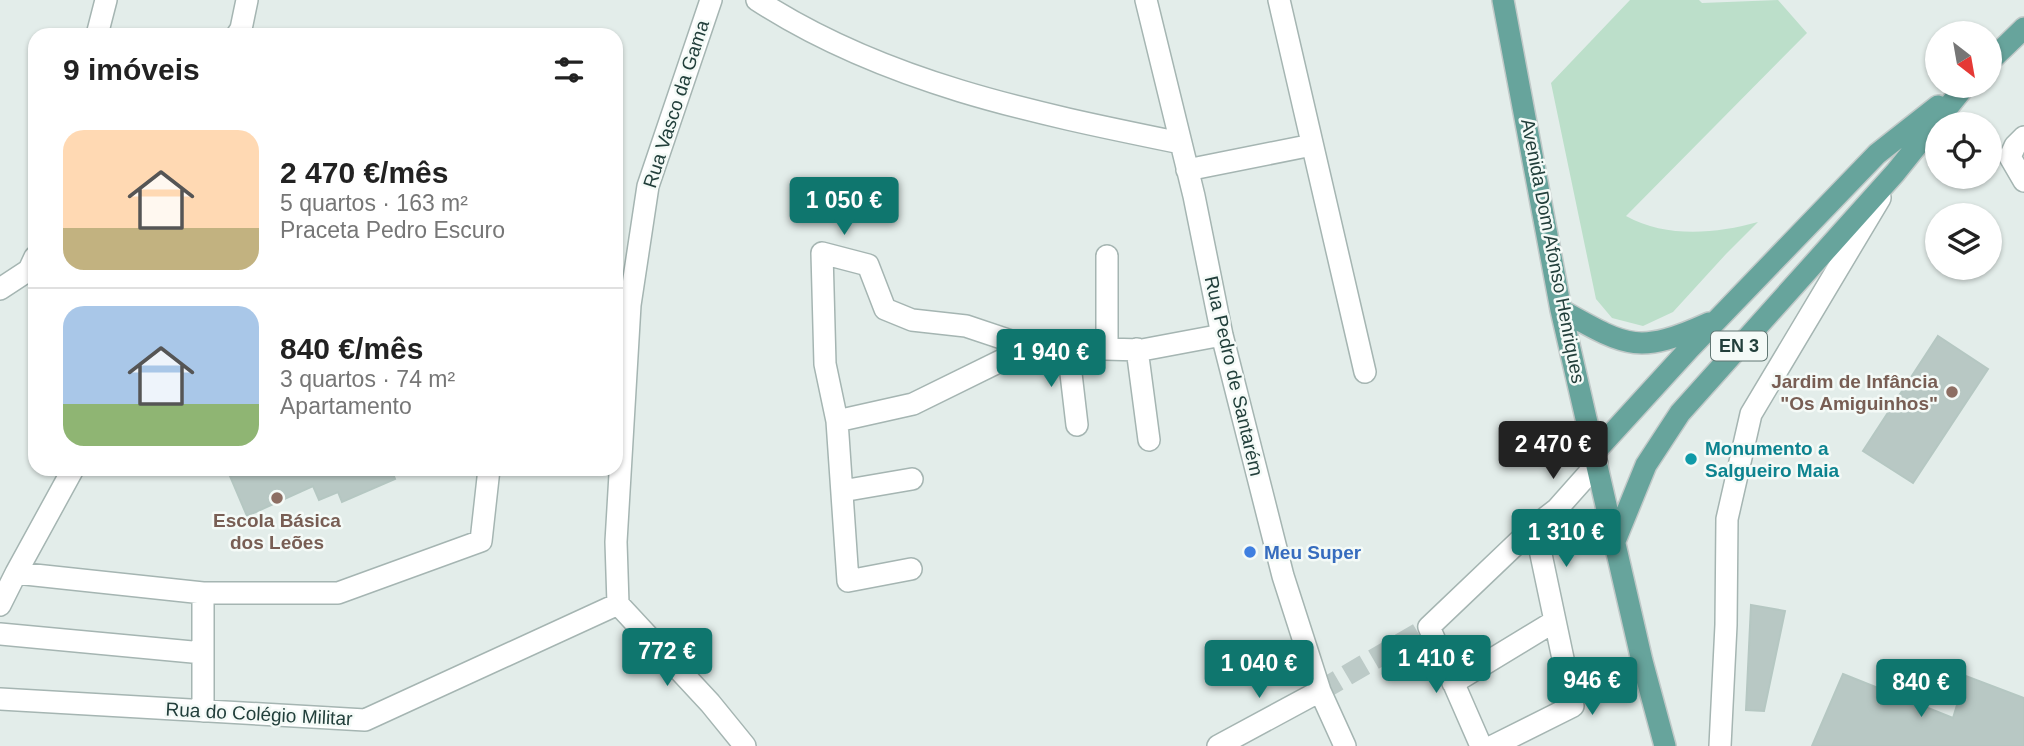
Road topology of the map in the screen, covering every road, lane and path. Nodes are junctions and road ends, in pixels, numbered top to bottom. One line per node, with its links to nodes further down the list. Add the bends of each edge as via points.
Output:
1 (106, 0): 8 (street)
2 (247, 0): 9 (street)
3 (711, 0): 33 (street, Rua Vasco da Gama, via 648,186 629,319)
4 (757, 0): 15 (street, via 838,45 937,85 989,101)
5 (1146, 0): 15 (street, Rua Pedro de Santarém)
6 (1279, 0): 16 (street)
7 (1503, 0): 23 (main road, Avenida Dom Afonso Henriques)
8 (99, 28)
9 (241, 28)
10 (2024, 28): 11 (main road)
11 (2002, 49)
12 (1949, 98): 24 (main road, EN 3, via 1877,154)
13 (1954, 98): 18 (main road, EN 3)
14 (2024, 137): 19 (street, via 2010,157)
15 (1181, 143): 17 (street, Rua Pedro de Santarém)
16 (1312, 145): 17 (street); 30 (street)
17 (1187, 170): 25 (street, Rua Pedro de Santarém)
18 (1895, 173): 42 (main road, EN 3, via 1680,413 1646,465); 61 (street, via 1751,414 1727,519)
19 (2024, 181)
20 (1107, 256): 28 (street)
21 (28, 271): 22 (street)
22 (0, 289)
23 (1562, 310): 24 (main road, via 1602,333 1636,344 1680,336); 35 (main road, Avenida Dom Afonso Henriques)
24 (1719, 318): 35 (main road, EN 3)
25 (1222, 335): 29 (street); 52 (street, Rua Pedro de Santarém, via 1283,576)
26 (1030, 347): 27 (street); 31 (street, via 913,404); 31 (street, via 966,326 912,320 885,309 868,265 822,253 825,364)
27 (1068, 348): 28 (street); 32 (street)
28 (1107, 349): 29 (street)
29 (1137, 349): 34 (street)
30 (1364, 372)
31 (837, 421): 40 (street)
32 (1077, 425)
33 (623, 430)
34 (1149, 440)
35 (1596, 458): 41 (street, via 1557,509); 42 (main road, Avenida Dom Afonso Henriques)
36 (69, 476): 44 (street)
37 (488, 476): 45 (street, via 481,541 338,593)
38 (621, 476): 46 (street, Rua Vasco da Gama)
39 (912, 479): 40 (street)
40 (842, 491): 43 (street, via 848,581)
41 (1535, 526): 48 (street); 51 (street, via 1429,627)
42 (1615, 541): 60 (main road, Avenida Dom Afonso Henriques)
43 (911, 569)
44 (16, 573): 45 (street); 47 (street)
45 (203, 593): 50 (street)
46 (618, 604): 54 (street, Rua do Colégio Militar, via 365,720); 55 (street)
47 (0, 605)
48 (1555, 621): 51 (street); 59 (street, via 1573,706)
49 (0, 634): 50 (street)
50 (203, 653): 54 (street)
51 (1453, 683): 58 (street)
52 (1320, 691): 56 (street); 57 (street, Rua Pedro de Santarém)
53 (0, 699): 54 (street, Rua do Colégio Militar)
54 (202, 710)
55 (746, 746)
56 (1218, 746)
57 (1345, 746)
58 (1481, 746)
59 (1493, 746)
60 (1665, 746)
61 (1720, 746)

